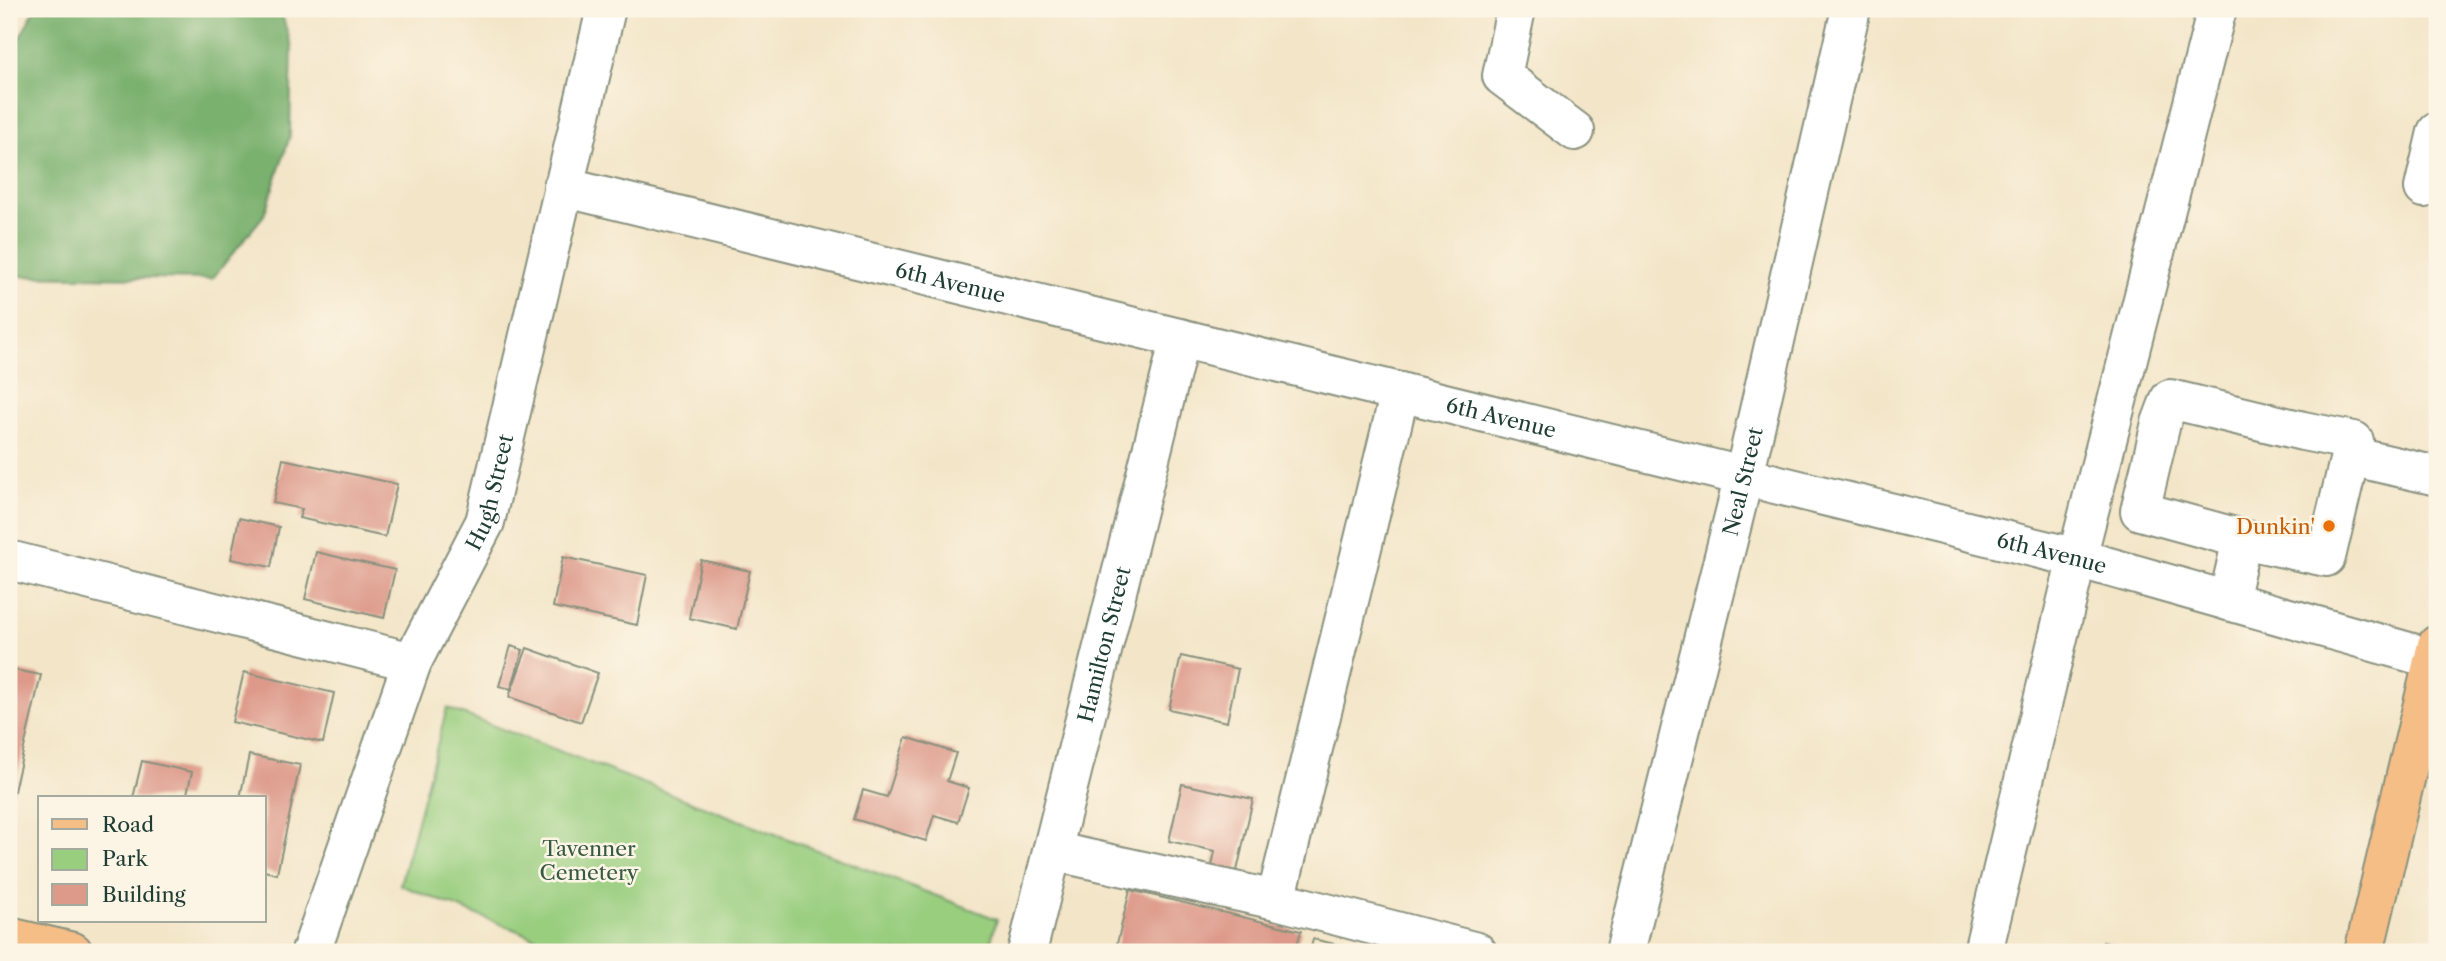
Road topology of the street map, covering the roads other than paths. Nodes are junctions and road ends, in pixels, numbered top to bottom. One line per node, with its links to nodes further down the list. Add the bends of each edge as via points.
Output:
1 (606, 9): 7 (street, Hugh Street)
2 (1516, 9): 5 (street, via 1502,76)
3 (1851, 9): 12 (street, Neal Street)
4 (2217, 9): 15 (street)
5 (1576, 131)
6 (2437, 132): 8 (street)
7 (562, 187): 9 (street, 6th Avenue); 19 (street, Hugh Street, via 485,522)
8 (2424, 188)
9 (1180, 338): 10 (street, 6th Avenue); 20 (street, Hamilton Street)
10 (1401, 391): 12 (street, 6th Avenue); 21 (street)
11 (2350, 456): 13 (street); 14 (street, via 2326,557); 14 (street, via 2354,441 2170,399 2140,511)
12 (1744, 476): 15 (street, 6th Avenue); 27 (street, Neal Street)
13 (2437, 476)
14 (2242, 539): 17 (street)
15 (2077, 558): 17 (street, 6th Avenue); 28 (street)
16 (9, 559): 19 (street)
17 (2228, 601): 18 (street, 6th Avenue)
18 (2436, 655): 29 (main road)
19 (412, 662): 24 (street, Hugh Street)
20 (1052, 851): 21 (street); 25 (street, Hamilton Street)
21 (1276, 900): 26 (street)
22 (9, 937): 23 (main road)
23 (73, 952)
24 (311, 952)
25 (1027, 952)
26 (1477, 952)
27 (1625, 952)
28 (1983, 952)
29 (2364, 952)

